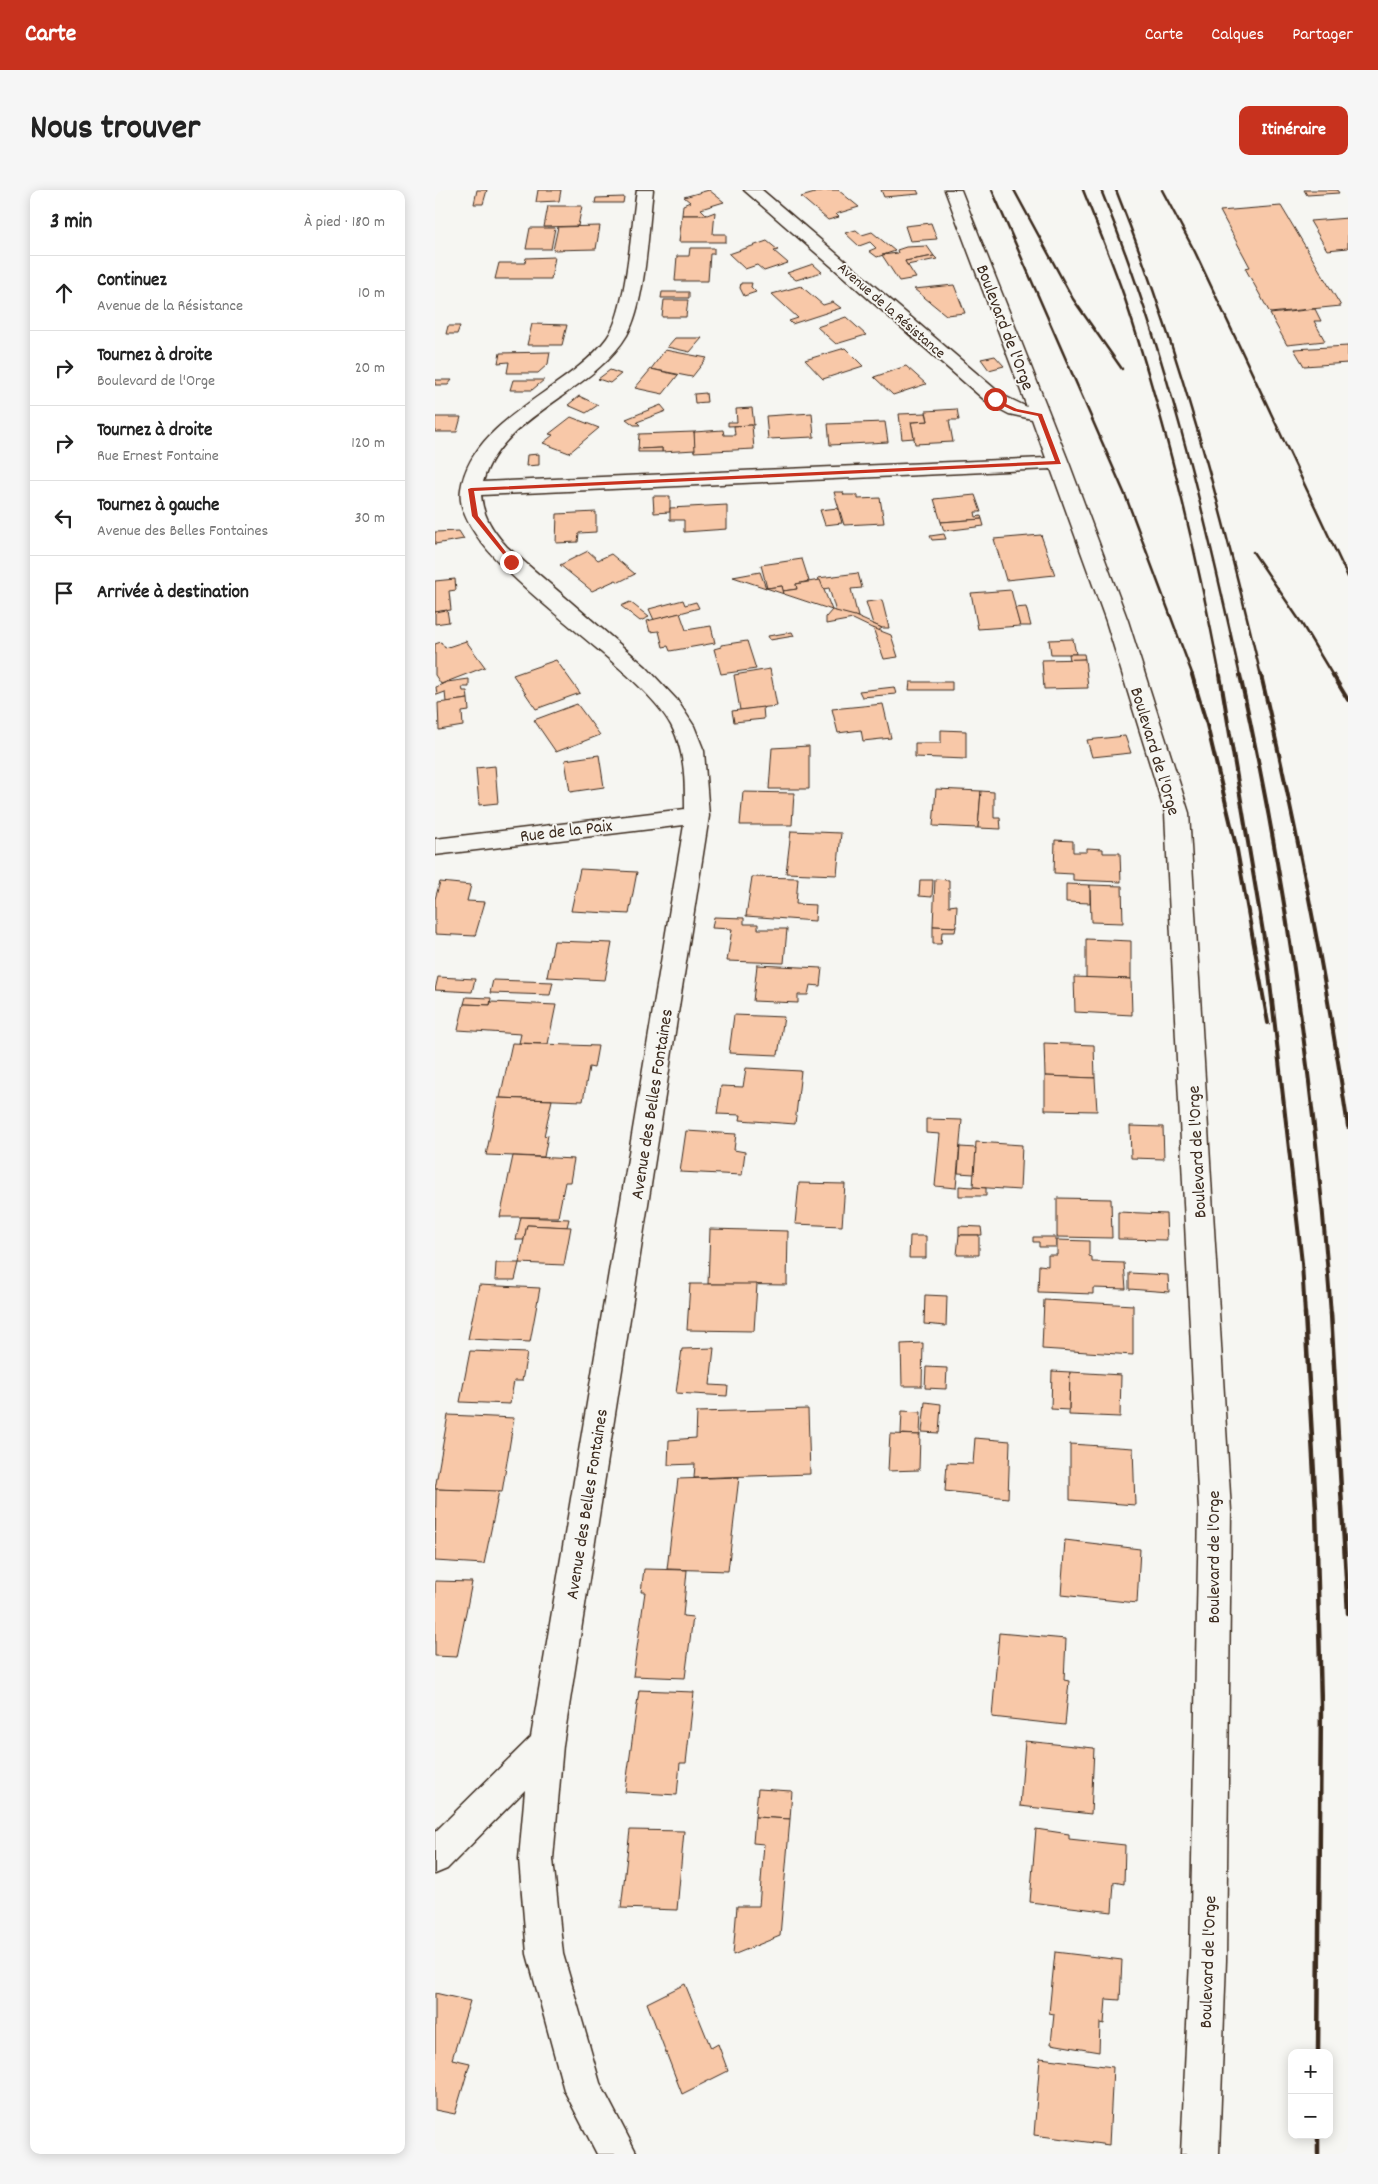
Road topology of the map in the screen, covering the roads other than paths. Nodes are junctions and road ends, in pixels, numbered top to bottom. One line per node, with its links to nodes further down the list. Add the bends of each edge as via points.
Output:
1 (645, 190): 6 (street, Avenue des Belles Fontaines, via 629,309 622,327 597,359 515,424 493,446 478,467)
2 (751, 190): 4 (street, Avenue de la Résistance, via 995,399 1016,410)
3 (953, 190): 4 (street, Boulevard de l'Orge)
4 (1040, 415): 5 (street, Boulevard de l'Orge)
5 (1059, 463): 6 (street); 12 (street, Boulevard de l'Orge, via 1117,621 1177,813 1215,1511 1208,1960)
6 (471, 489): 7 (street, Avenue des Belles Fontaines, via 475,516 511,562 647,680 677,715 695,754)
7 (697, 816): 8 (street, Rue de la Paix); 9 (street, Avenue des Belles Fontaines)
8 (435, 847)
9 (546, 1745): 10 (street); 11 (street, Avenue des Belles Fontaines, via 536,1859 545,1954 583,2090)
10 (435, 1857)
11 (618, 2154)
12 (1200, 2154)

